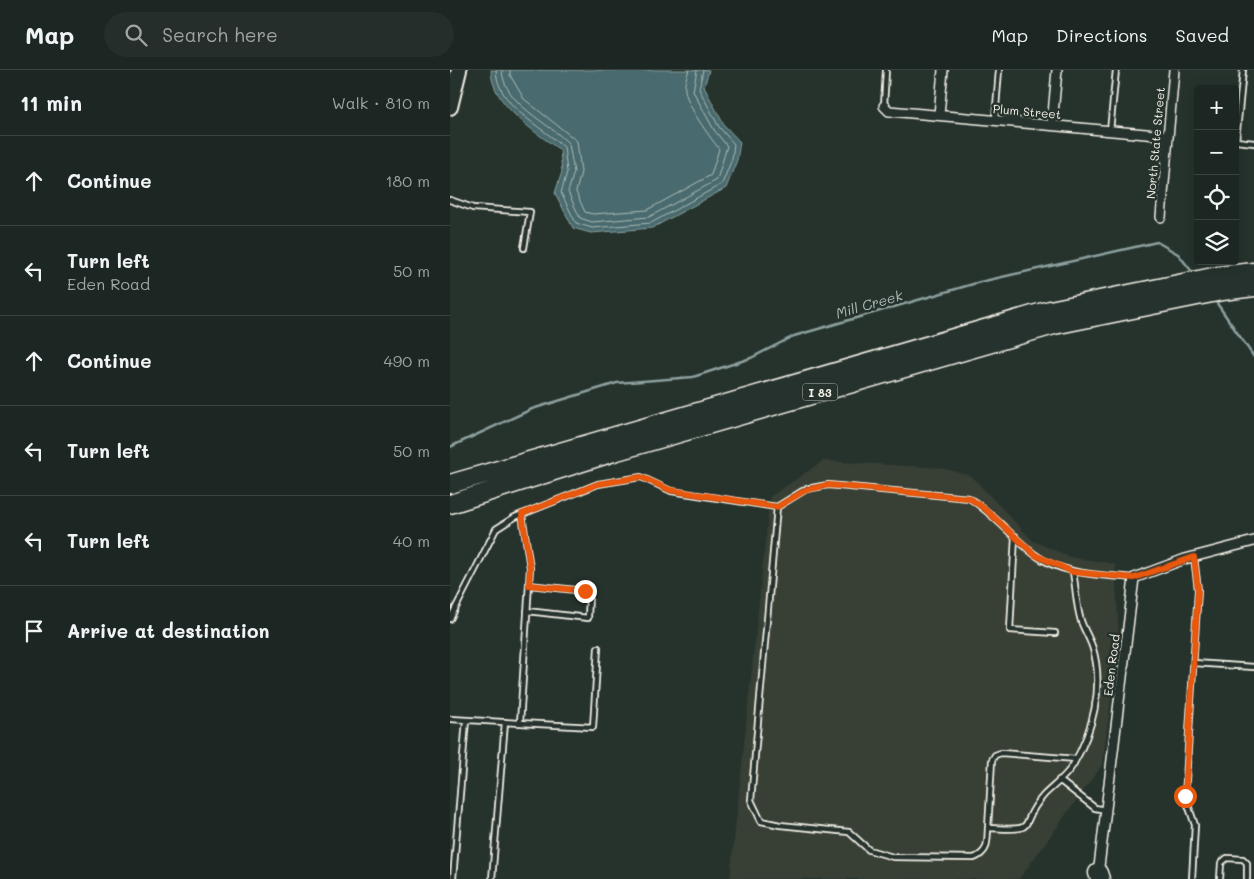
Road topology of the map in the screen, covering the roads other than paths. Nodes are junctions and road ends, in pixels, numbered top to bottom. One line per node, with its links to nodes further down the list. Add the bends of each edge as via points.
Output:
1 (459, 70): 10 (main road)
2 (886, 70): 9 (lane)
3 (943, 70): 11 (street)
4 (999, 70): 12 (lane)
5 (1057, 70): 13 (street)
6 (1116, 70): 14 (lane)
7 (1174, 70): 15 (street, North State Street)
8 (1243, 70): 16 (lane, via 1236,141)
9 (884, 106): 11 (street, Plum Street, via 889,110)
10 (450, 107)
11 (939, 115): 12 (street, Plum Street)
12 (995, 120): 13 (street, Plum Street)
13 (1052, 125): 14 (street, Plum Street)
14 (1110, 131): 15 (street, Plum Street)
15 (1168, 136): 18 (street, North State Street)
16 (1254, 142)
17 (450, 200): 19 (lane, via 473,208 530,212)
18 (1161, 217)
19 (524, 248)
20 (1254, 272): 21 (highway, I 83)
21 (1220, 284): 22 (highway, I 83); 23 (highway, I 83, via 1181,283 1050,310); 24 (highway, I 83, via 1193,297 1054,324 617,451)
22 (1254, 287)
23 (450, 484)
24 (450, 504)
25 (777, 507): 26 (lane, via 670,490 641,477 598,484); 27 (lane, via 806,490 828,485 969,498); 46 (lane, via 751,800 761,821 849,832 869,850 893,858 974,858 987,849)
26 (522, 514): 32 (lane, via 530,568); 34 (lane, via 496,529)
27 (1015, 536): 30 (lane, via 1035,555); 35 (lane, via 1010,630)
28 (1254, 541): 29 (street)
29 (1194, 557): 31 (street); 37 (lane, via 1198,590)
30 (1073, 572): 31 (lane); 43 (lane, via 1081,620 1093,649 1098,681 1091,726)
31 (1134, 578): 45 (street, Eden Road)
32 (529, 585): 33 (lane); 33 (lane, via 585,591 590,595 588,618)
33 (528, 611): 42 (lane)
34 (450, 619)
35 (1055, 633)
36 (598, 648): 42 (lane, via 593,727)
37 (1194, 663): 38 (lane); 52 (lane, via 1185,796 1195,825)
38 (1254, 667)
39 (450, 719): 40 (lane)
40 (466, 720): 41 (lane); 50 (lane)
41 (505, 722): 42 (lane); 51 (lane)
42 (520, 723)
43 (1076, 759): 44 (lane); 46 (lane, via 995,755 992,760)
44 (1059, 780): 45 (lane, via 1095,808); 46 (lane, via 1034,808 1028,824 1020,830)
45 (1106, 810): 49 (street, Eden Road)
46 (988, 828)
47 (1247, 866): 48 (lane); 53 (lane, via 1243,859 1227,858 1221,863); 54 (lane)
48 (1254, 866)
49 (1099, 877)
50 (453, 879)
51 (492, 879)
52 (1192, 879)
53 (1220, 879)
54 (1247, 879)

